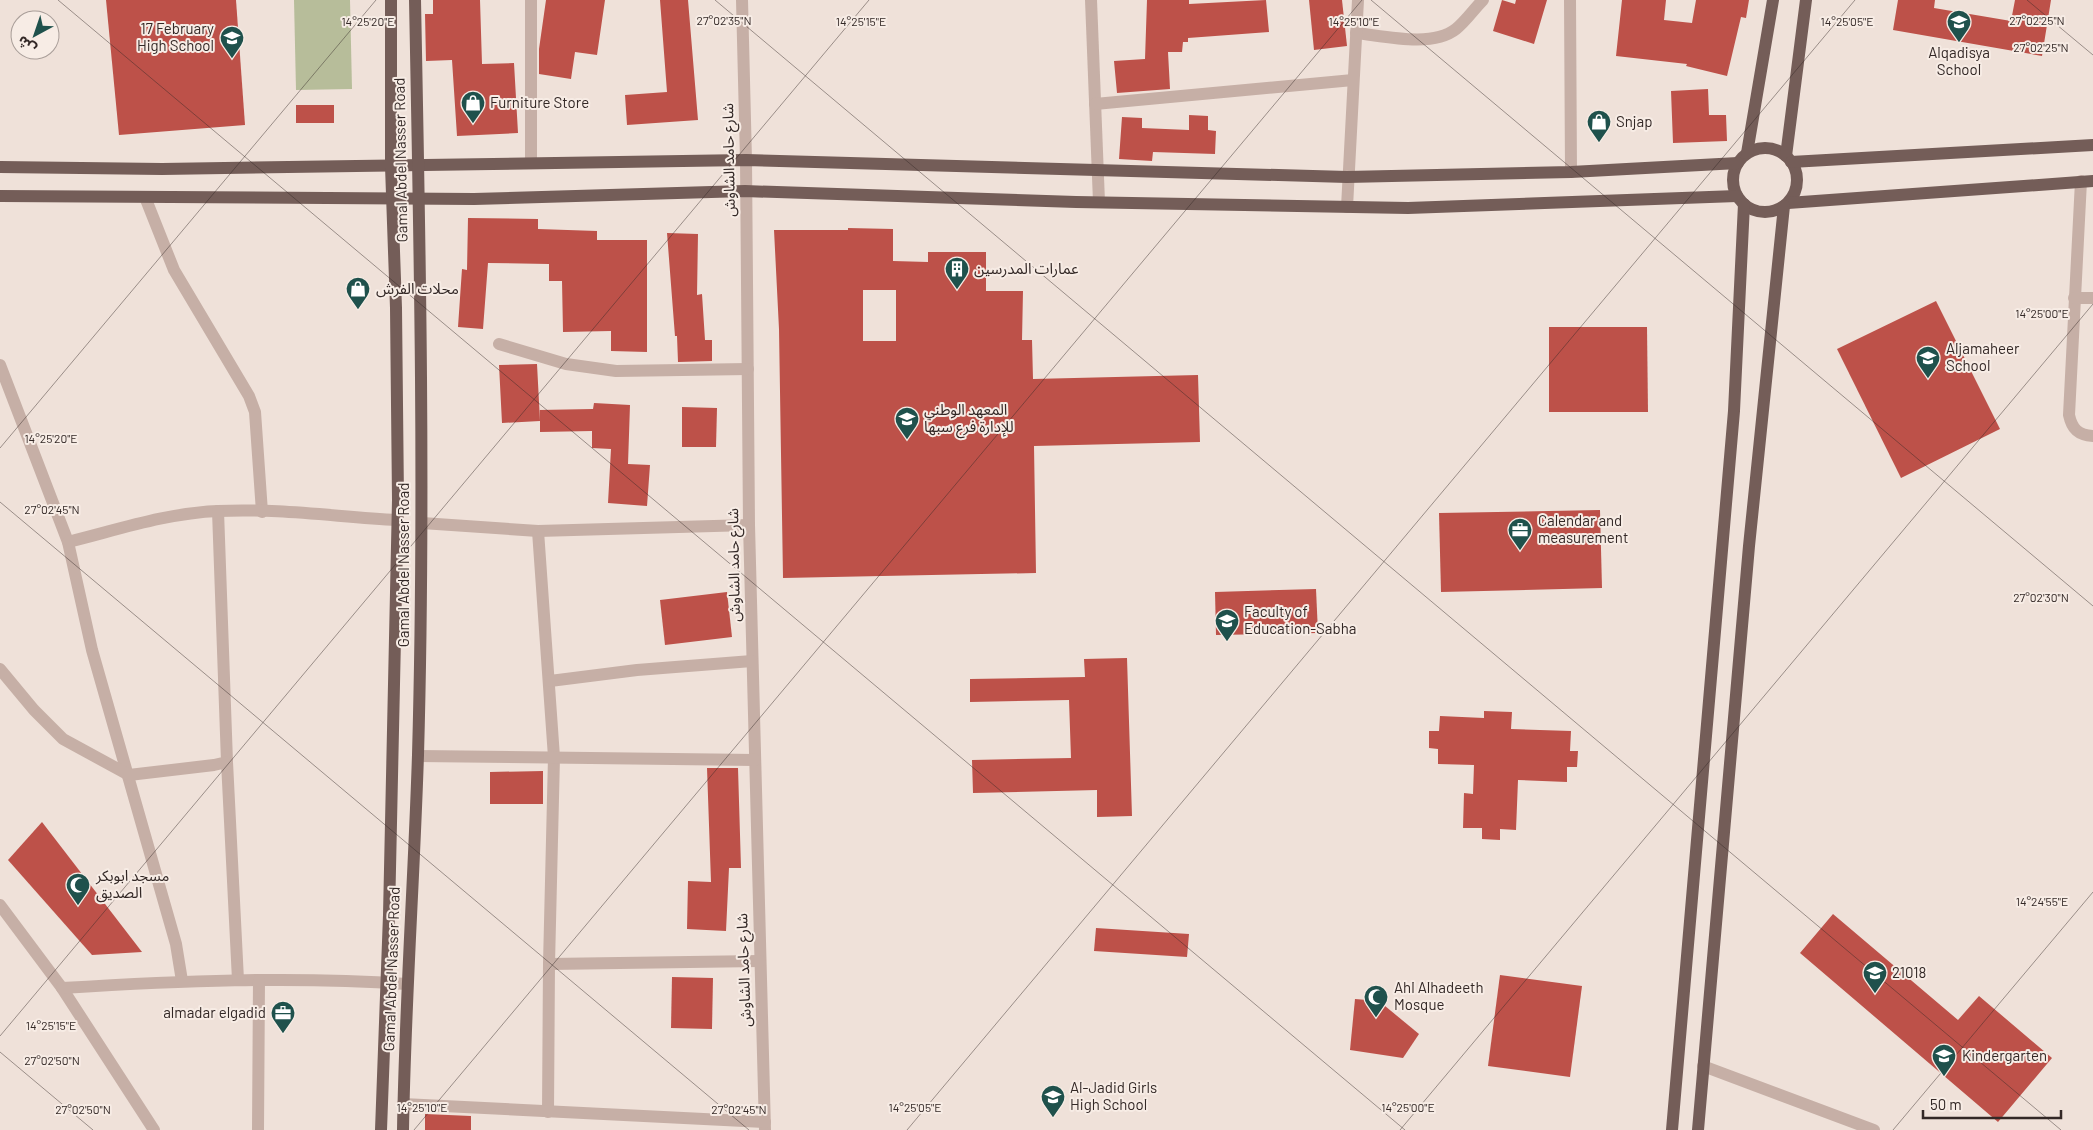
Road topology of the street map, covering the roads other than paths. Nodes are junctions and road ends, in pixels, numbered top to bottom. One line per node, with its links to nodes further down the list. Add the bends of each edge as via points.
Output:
1 (391, 0): 20 (main road, Gamal Abdel Nasser Road)
2 (415, 0): 21 (main road, Gamal Abdel Nasser Road)
3 (531, 0): 19 (street)
4 (742, 0): 17 (street, شارع حامد الشاوش)
5 (1091, 0): 13 (street)
6 (1358, 0): 11 (street)
7 (1483, 0): 11 (street, via 1455,29 1440,38)
8 (1570, 0): 24 (street)
9 (1772, 0): 15 (main road)
10 (1806, 0): 16 (main road)
11 (1356, 33): 12 (street)
12 (1353, 80): 13 (street); 25 (street)
13 (1094, 104): 23 (street)
14 (2093, 145): 16 (main road)
15 (1747, 153): 16 (main road, via 1767,148 1777,150); 18 (main road)
16 (1789, 159): 34 (main road, via 1796,172 1797,183)
17 (746, 160): 19 (main road); 23 (main road); 27 (street, شارع حامد الشاوش)
18 (1738, 162): 24 (main road); 32 (main road, via 1733,179)
19 (530, 163): 21 (main road)
20 (391, 166): 21 (main road); 22 (main road); 30 (main road, Gamal Abdel Nasser Road)
21 (418, 166): 31 (main road, Gamal Abdel Nasser Road)
22 (0, 167)
23 (1097, 171): 25 (main road); 33 (street)
24 (1572, 172): 25 (main road)
25 (1347, 177): 35 (street)
26 (2087, 181): 34 (main road); 36 (street)
27 (746, 190): 31 (main road); 33 (main road); 40 (street, شارع حامد الشاوش)
28 (0, 196): 29 (main road)
29 (146, 197): 30 (main road); 43 (street, via 174,270 249,396 255,412)
30 (392, 199): 31 (main road); 44 (main road, Gamal Abdel Nasser Road)
31 (419, 199): 45 (main road, Gamal Abdel Nasser Road)
32 (1741, 200): 34 (main road, via 1754,210 1764,212); 35 (main road); 74 (main road, via 1734,411)
33 (1099, 202): 35 (main road)
34 (1786, 204): 66 (main road, via 1750,546)
35 (1347, 207)
36 (2074, 298): 37 (street); 41 (street, via 2069,415 2071,426 2079,433)
37 (2093, 298)
38 (499, 344): 40 (street, via 566,364 616,372)
39 (0, 365): 48 (street)
40 (748, 370): 46 (street, شارع حامد الشاوش)
41 (2093, 436)
42 (218, 511): 43 (street); 48 (street, via 180,515); 55 (street)
43 (262, 512): 44 (street)
44 (397, 520): 63 (main road, Gamal Abdel Nasser Road)
45 (422, 523): 47 (street); 52 (main road, Gamal Abdel Nasser Road)
46 (748, 525): 47 (street); 49 (street, شارع حامد الشاوش)
47 (538, 531): 51 (street)
48 (68, 542): 56 (street, via 92,650)
49 (752, 661): 51 (street); 54 (street, شارع حامد الشاوش)
50 (0, 669): 56 (street, via 63,739)
51 (550, 681): 53 (street)
52 (418, 756): 53 (street); 64 (main road, Gamal Abdel Nasser Road)
53 (554, 757): 54 (street); 59 (street)
54 (755, 760): 58 (street, شارع حامد الشاوش)
55 (227, 762): 56 (street); 60 (street)
56 (129, 775): 62 (street, via 176,944)
57 (0, 905): 65 (street)
58 (760, 961): 59 (street); 69 (street, شارع حامد الشاوش)
59 (549, 964): 68 (street)
60 (238, 980): 61 (street); 62 (street)
61 (259, 980): 63 (street); 71 (street)
62 (182, 981): 65 (street)
63 (386, 982): 64 (street); 72 (main road, Gamal Abdel Nasser Road)
64 (407, 984): 67 (main road, Gamal Abdel Nasser Road)
65 (62, 988): 70 (street)
66 (1703, 1066): 75 (main road); 76 (street)
67 (403, 1104): 68 (street); 73 (main road, Gamal Abdel Nasser Road)
68 (548, 1112): 69 (street)
69 (765, 1126)
70 (154, 1130)
71 (258, 1130)
72 (381, 1130)
73 (402, 1130)
74 (1672, 1130)
75 (1698, 1130)
76 (1874, 1130)

